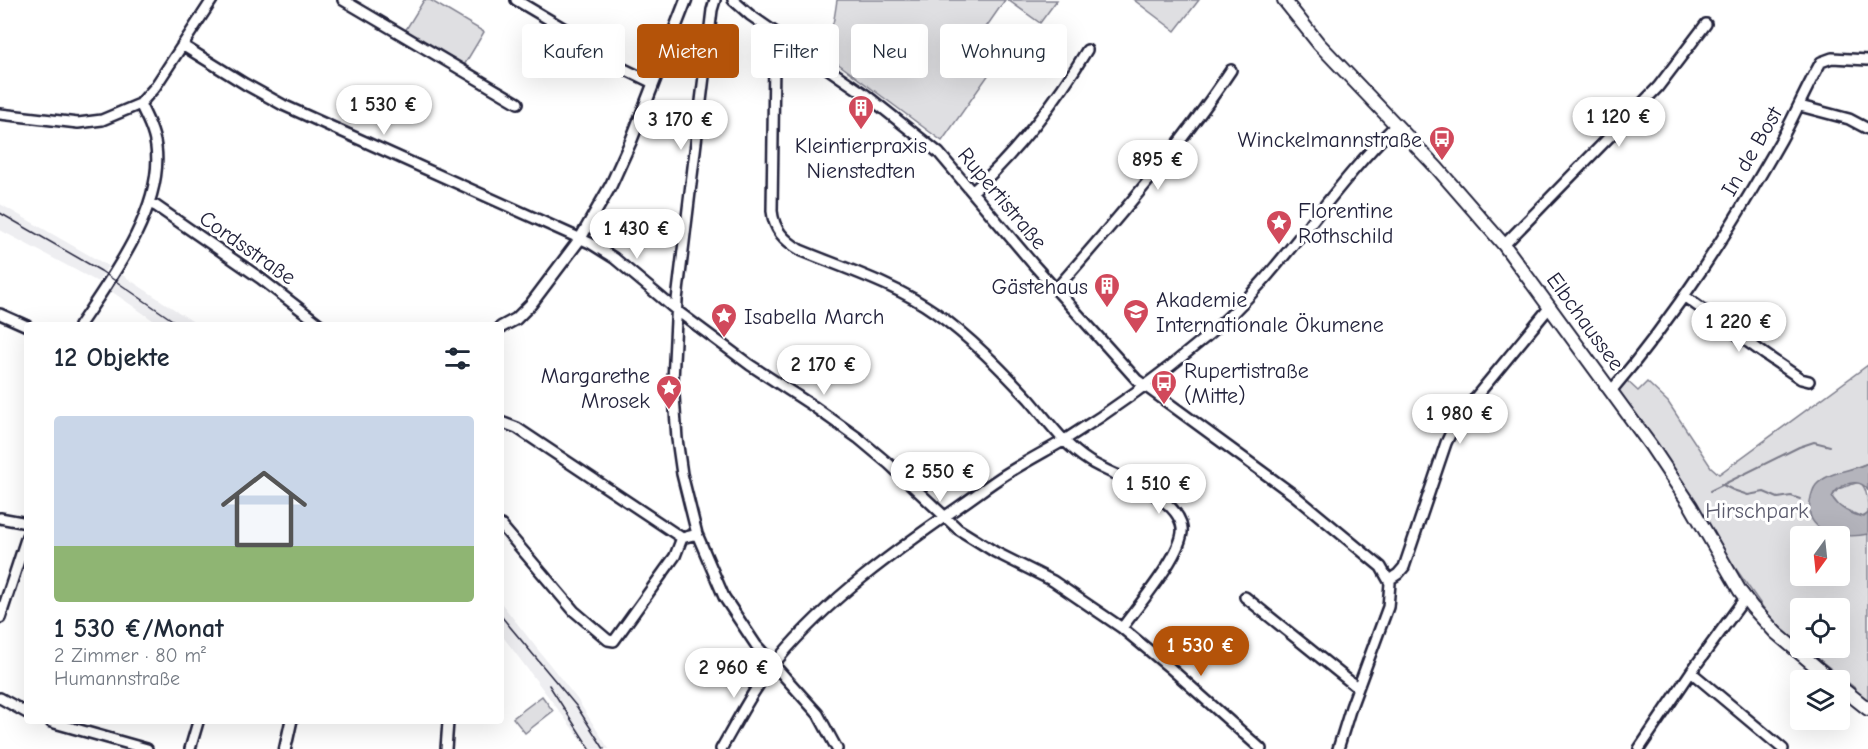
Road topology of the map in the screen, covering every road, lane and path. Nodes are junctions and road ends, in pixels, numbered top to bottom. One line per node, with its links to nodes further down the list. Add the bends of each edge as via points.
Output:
1 (212, 0): 10 (street)
2 (343, 0): 17 (street)
3 (516, 0): 16 (street, via 597,48 620,67)
4 (686, 0): 16 (street)
5 (715, 0): 30 (street)
6 (733, 0): 8 (street, Rupertistraße)
7 (1284, 0): 21 (main road, Elbchaussee, via 1319,44)
8 (763, 24)
9 (1706, 24): 26 (street, via 1658,87)
10 (182, 45): 18 (street); 25 (street, via 283,105)
11 (1087, 50): 23 (street, via 1026,134)
12 (1868, 60): 19 (street, In de Bost, via 1832,58 1821,62)
13 (1231, 70): 27 (street, via 1172,153)
14 (839, 76): 23 (street, Rupertistraße, via 939,153)
15 (773, 78): 40 (street, via 772,211 779,233 800,250 892,288 936,313 993,362)
16 (653, 83): 25 (street, via 611,185)
17 (518, 103)
18 (140, 104): 20 (street, via 102,120 72,123); 24 (street, via 157,153)
19 (1800, 106): 22 (street, via 1849,119); 28 (street, In de Bost)
20 (0, 114)
21 (1395, 125): 26 (main road, Elbchaussee); 37 (street, via 1238,308)
22 (1868, 129)
23 (972, 192): 27 (street, Rupertistraße)
24 (149, 203): 32 (street, via 131,245); 33 (street, Cordsstraße, via 260,278)
25 (580, 239): 30 (street, via 614,258); 35 (street, via 531,304)
26 (1504, 245): 29 (main road, Elbchaussee)
27 (1056, 289): 37 (street, Rupertistraße)
28 (1685, 297): 36 (street); 38 (street, In de Bost)
29 (1549, 308): 38 (main road, Elbchaussee); 48 (street, via 1455,424 1404,567)
30 (676, 310): 41 (street, via 858,438); 45 (street, via 675,413 685,489)
31 (0, 314): 34 (street)
32 (82, 322)
33 (317, 322)
34 (24, 325)
35 (504, 325)
36 (1809, 381)
37 (1145, 385): 40 (street); 48 (street, Rupertistraße, via 1314,510 1370,556)
38 (1611, 391): 50 (main road, Elbchaussee, via 1673,477)
39 (504, 423): 46 (street)
40 (1064, 440): 41 (street); 52 (street, via 1092,463 1170,506 1180,519 1182,536 1173,555)
41 (944, 517): 52 (street, via 976,541 1053,581); 53 (street, via 842,594)
42 (0, 518): 43 (street)
43 (24, 522)
44 (504, 529): 46 (street, via 574,611 614,641 675,556)
45 (697, 534): 46 (street); 53 (street, via 724,597)
46 (682, 538)
47 (24, 546): 51 (street)
48 (1389, 580): 56 (street, via 1388,607)
49 (1245, 597): 56 (street)
50 (1745, 598): 54 (main road, Elbchaussee, via 1776,633); 55 (street)
51 (0, 618)
52 (1122, 628): 71 (street)
53 (774, 665): 69 (street); 70 (street, via 819,714)
54 (1820, 670)
55 (1691, 672): 73 (street); 74 (street)
56 (1358, 688): 72 (street)
57 (1850, 695): 59 (main road)
58 (0, 698): 60 (street)
59 (1868, 710)
60 (24, 711)
61 (58, 724): 65 (street)
62 (197, 724): 66 (street)
63 (291, 724): 67 (street)
64 (448, 724): 68 (street)
65 (147, 749)
66 (190, 749)
67 (285, 749)
68 (446, 749)
69 (721, 749)
70 (837, 749)
71 (1261, 749)
72 (1338, 749)
73 (1639, 749)
74 (1783, 749)

